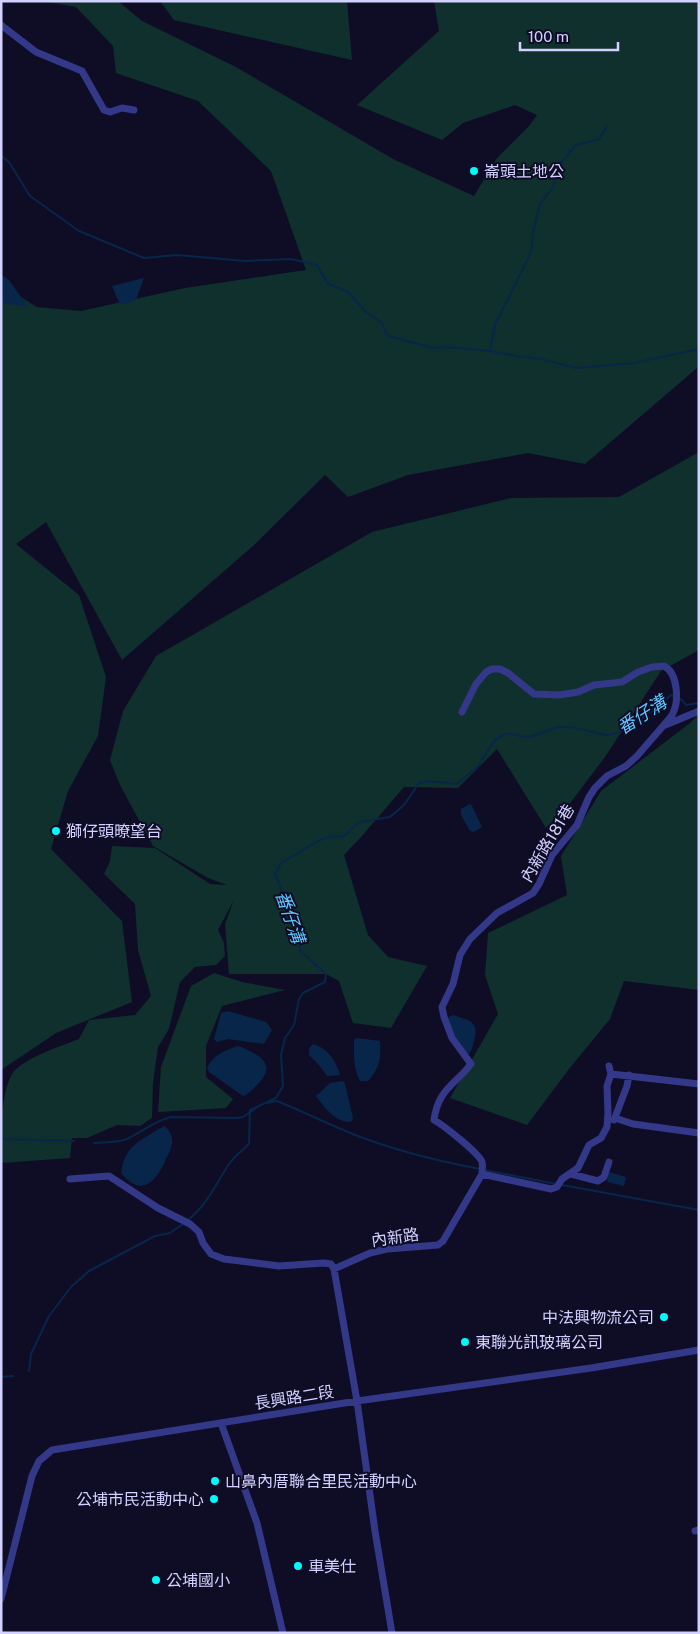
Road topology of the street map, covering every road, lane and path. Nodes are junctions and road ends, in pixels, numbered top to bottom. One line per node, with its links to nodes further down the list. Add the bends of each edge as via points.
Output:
1 (1, 25): 2 (street, via 36,52 82,71 104,110)
2 (134, 110)
3 (699, 711): 5 (street, 內新路181巷)
4 (462, 712): 5 (street, via 476,684 492,669 508,673 534,694 559,694 622,682 652,666 664,666 671,672 676,691 673,713)
5 (663, 726): 12 (street, 內新路181巷, via 637,756 595,788 577,825 552,855 533,893 496,913 460,954 454,984 442,1007 452,1038 471,1064 444,1091 434,1120 482,1161)
6 (629, 1075): 7 (street); 8 (street); 9 (street, via 610,1070)
7 (699, 1084)
8 (615, 1118): 9 (street); 10 (street, via 634,1124)
9 (607, 1124): 13 (street, via 601,1138 590,1145 578,1168)
10 (699, 1133)
11 (609, 1162): 13 (street, via 604,1177 598,1180)
12 (482, 1174): 13 (street, via 551,1189); 15 (street, 內新路, via 438,1245 378,1251)
13 (570, 1174)
14 (70, 1178): 15 (street, via 109,1176 158,1208 190,1224 199,1232 211,1254 224,1259 279,1266 324,1263 331,1264)
15 (334, 1269): 17 (street)
16 (699, 1350): 17 (street, 長興路二段)
17 (357, 1401): 18 (street, 長興路二段); 21 (street)
18 (222, 1423): 19 (street, 長興路二段, via 52,1450 44,1455 32,1476); 20 (street, via 257,1523)
19 (1, 1598)
20 (282, 1633)
21 (392, 1633)

